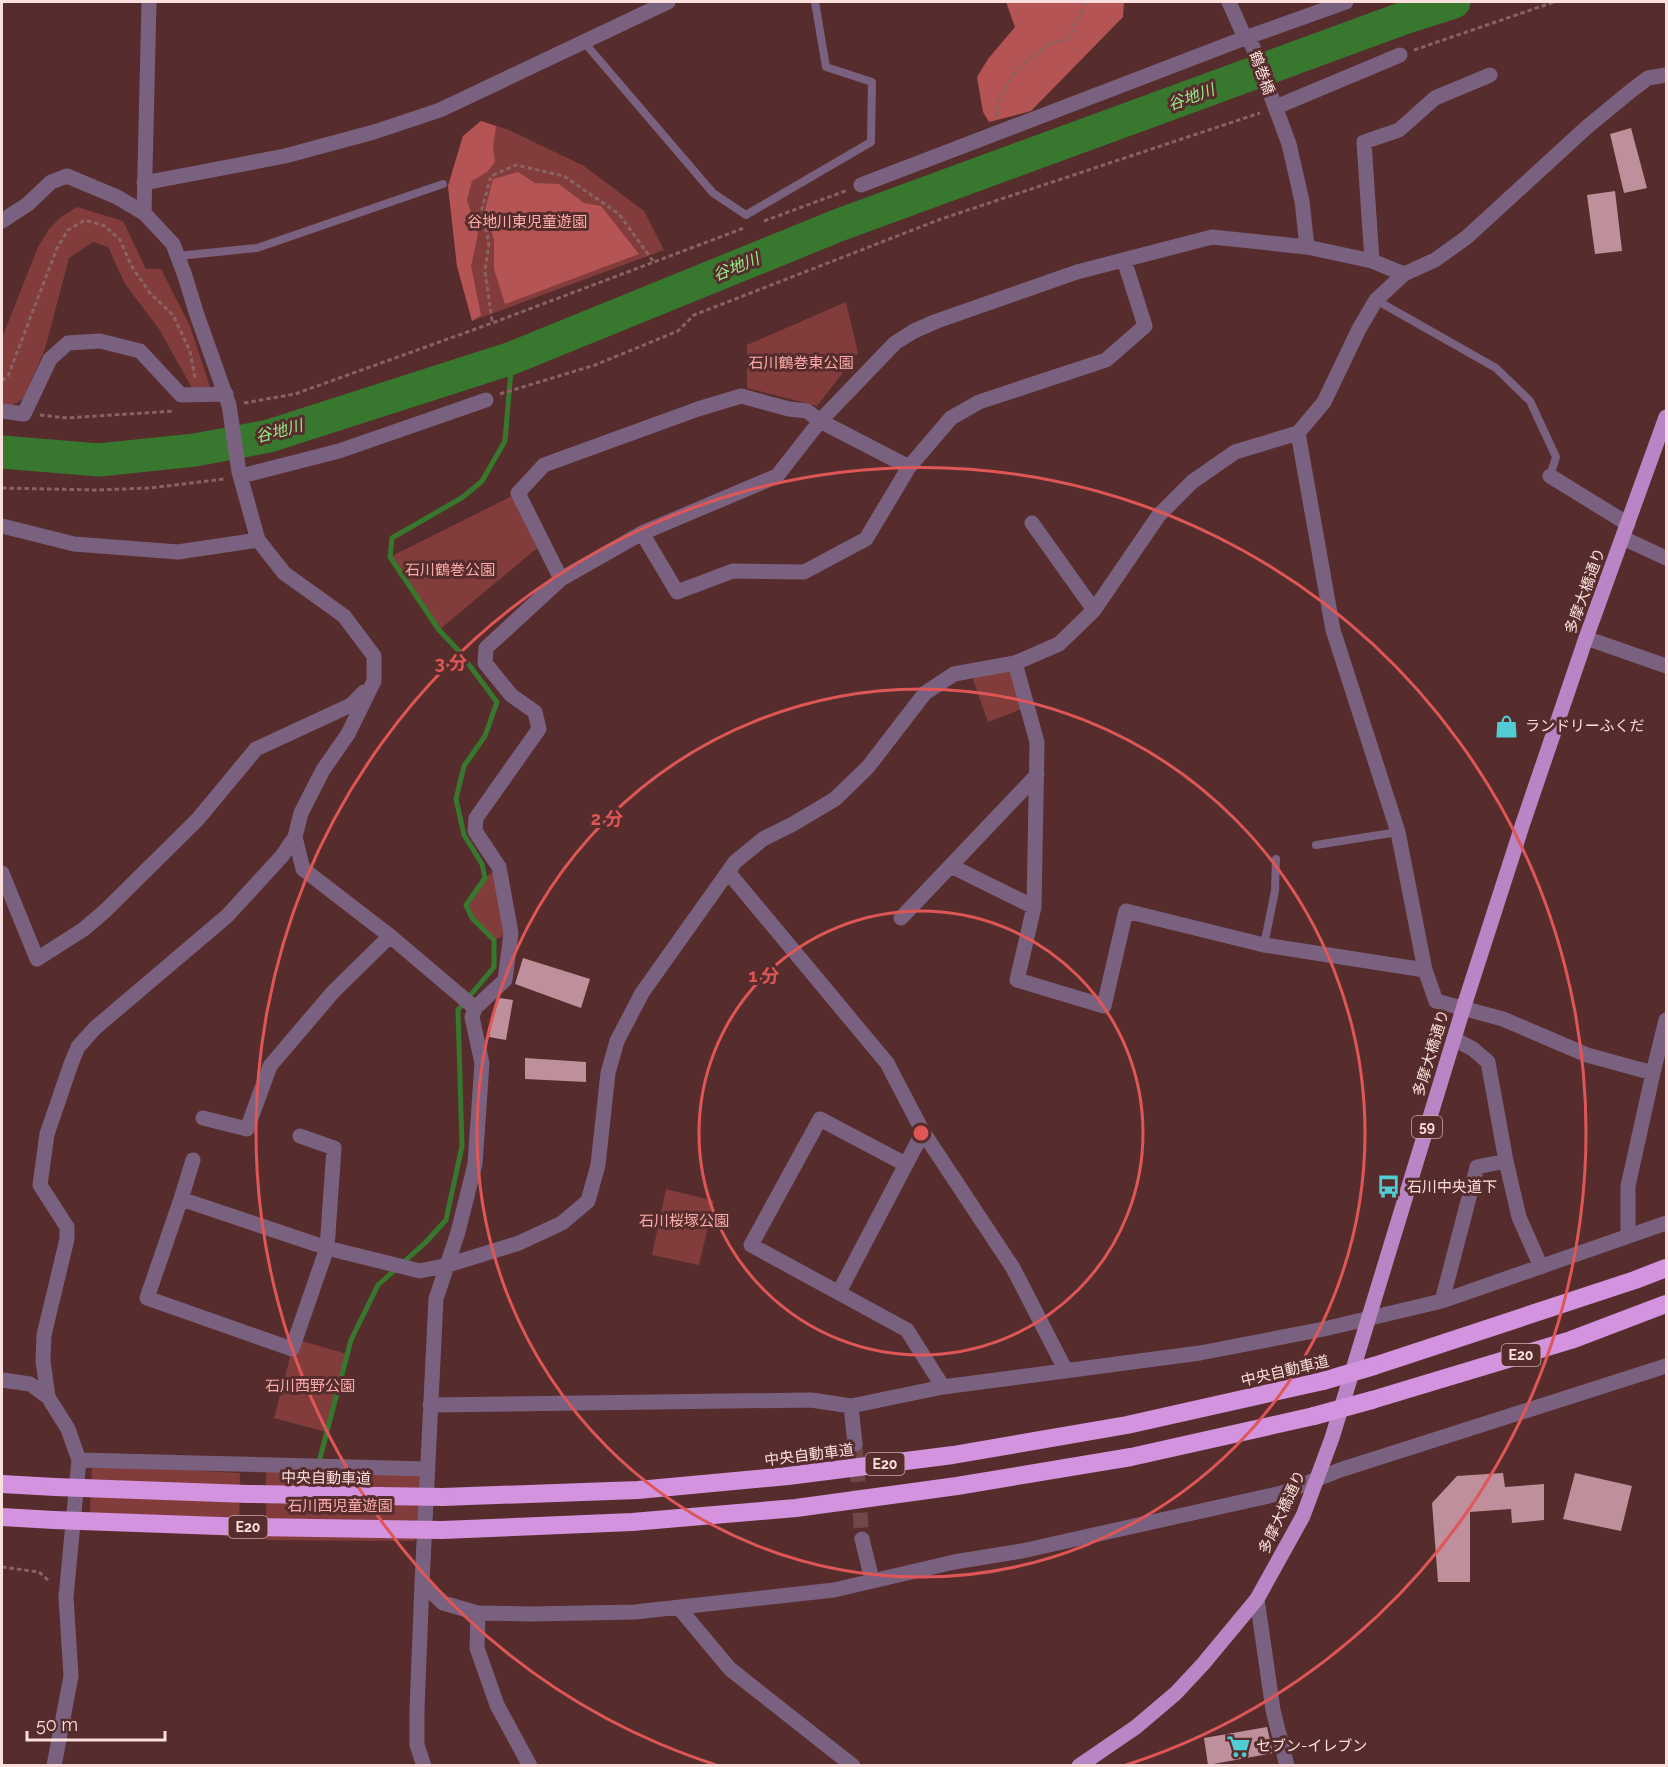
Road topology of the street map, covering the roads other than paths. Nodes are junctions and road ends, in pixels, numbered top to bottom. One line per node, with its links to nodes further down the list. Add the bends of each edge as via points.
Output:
1 (149, 2): 12 (street)
2 (668, 2): 7 (street)
3 (815, 2): 7 (lane, via 826,67 872,82 871,142 746,215 713,193)
4 (1229, 2): 6 (street, 鶴巻橋)
5 (1346, 2): 6 (street)
6 (1249, 39): 11 (street, 鶴巻橋); 14 (street)
7 (583, 41): 12 (street, via 440,110 374,132 285,156)
8 (1400, 55): 11 (street)
9 (1490, 75): 20 (street, via 1435,98 1399,130 1364,142)
10 (1666, 75): 21 (street, via 1648,78 1632,90 1467,237 1435,260)
11 (1274, 105): 17 (street, 鶴巻橋, via 1289,144)
12 (144, 183): 15 (street)
13 (443, 184): 18 (lane, via 257,248)
14 (861, 186)
15 (144, 213): 16 (street, via 67,176 51,182); 18 (street, via 173,244)
16 (2, 221)
17 (1307, 247): 19 (street, via 1212,237); 20 (street)
18 (178, 256): 23 (street)
19 (1124, 260): 27 (street, via 1077,272 914,331 895,343); 29 (street, via 1145,326 1106,360 979,402 951,418)
20 (1372, 261): 21 (street)
21 (1404, 274): 22 (street)
22 (1376, 300): 28 (street, via 1324,402); 31 (lane, via 1496,368 1530,401 1556,457)
23 (226, 394): 25 (street, via 181,395 140,351 100,340 68,343 50,359 24,414); 30 (street)
24 (491, 398): 30 (street, via 339,451)
25 (2, 411)
26 (1666, 417): 34 (main road, 多摩大橋通り / 59)
27 (820, 421): 29 (street); 35 (street, via 777,477); 38 (street, via 807,411 741,396 544,465 518,493)
28 (1298, 433): 39 (street, via 1235,452 1192,482 1159,515); 45 (street, via 1333,630)
29 (909, 467): 35 (street, via 866,539 804,572 733,571 677,592)
30 (240, 474): 36 (street)
31 (1550, 476): 34 (street)
32 (1032, 523): 39 (street)
33 (2, 526): 36 (street, via 74,544 178,552)
34 (1626, 531): 37 (street); 40 (main road, 多摩大橋通り / 59)
35 (642, 533): 38 (street)
36 (258, 540): 43 (street, via 284,573 344,616 374,656)
37 (1666, 558)
38 (561, 579): 57 (street, via 486,648 485,663 511,695 535,712 539,729 476,818 475,831 499,867 511,933 505,980)
39 (1094, 610): 41 (street, via 1059,644)
40 (1586, 638): 42 (street); 58 (main road, 多摩大橋通り / 59)
41 (1015, 663): 44 (street, via 1037,742); 50 (street, via 954,674 925,693 868,768 835,799 763,838)
42 (1666, 666)
43 (374, 681): 46 (street, via 301,813); 51 (street, via 351,705 256,749 198,819 106,910 37,959)
44 (1037, 775): 49 (street); 52 (street)
45 (1398, 832): 47 (lane); 56 (street)
46 (296, 837): 54 (street, via 303,869); 83 (street, via 227,916 95,1028 78,1047 47,1134 40,1185 67,1227 44,1335)
47 (1316, 845)
48 (1276, 859): 55 (lane, via 1275,891)
49 (951, 866): 52 (street); 53 (street)
50 (728, 872): 63 (street, via 887,1063); 72 (street, via 642,993 617,1041 608,1073 598,1165 588,1201 562,1223 519,1243)
51 (2, 873)
52 (1034, 907): 55 (street, via 1017,980 1104,1006 1126,911)
53 (901, 918)
54 (390, 936): 57 (street); 62 (street, via 333,992 270,1066 247,1129)
55 (1264, 945): 56 (street)
56 (1425, 970): 58 (street, via 1436,1001)
57 (473, 1007): 72 (street, via 482,1063 475,1164)
58 (1463, 1009): 60 (main road, 多摩大橋通り / 59); 61 (street, via 1503,1019 1587,1055)
59 (1666, 1020): 61 (street)
60 (1454, 1039): 66 (street, via 1488,1062); 78 (main road, 多摩大橋通り / 59)
61 (1653, 1073): 70 (street, via 1628,1186)
62 (203, 1118)
63 (923, 1132): 67 (street); 80 (street, via 1013,1268)
64 (300, 1136): 71 (street, via 334,1148)
65 (193, 1160): 68 (street)
66 (1506, 1161): 73 (street, via 1519,1217); 76 (street, via 1477,1167)
67 (905, 1164): 75 (street); 75 (street, via 820,1119 752,1245)
68 (182, 1199): 71 (street); 71 (street, via 147,1298 292,1348)
69 (1666, 1223): 70 (street)
70 (1628, 1236): 73 (street)
71 (327, 1248): 72 (street, via 409,1270)
72 (448, 1265): 84 (street, via 436,1299)
73 (1541, 1267): 76 (street)
74 (1666, 1268): 90 (highway, 中央自動車道 / E20, bridge, via 1323,1382 1127,1425 952,1455 638,1490 441,1497)
75 (839, 1292): 82 (street, via 907,1330)
76 (1442, 1300): 78 (street)
77 (1666, 1304): 91 (highway, E20, bridge, via 1571,1340 1314,1416 1131,1457 796,1508 632,1522 442,1530)
78 (1368, 1319): 80 (street, via 1200,1353); 89 (main road, 多摩大橋通り / 59)
79 (1666, 1366): 89 (street)
80 (1066, 1371): 82 (street)
81 (2, 1380): 83 (street, via 30,1384)
82 (943, 1387): 85 (street)
83 (48, 1397): 87 (street, via 68,1429)
84 (430, 1405): 85 (street, via 811,1400); 88 (street)
85 (851, 1406): 86 (street)
86 (855, 1444)
87 (79, 1460): 88 (street); 98 (street, via 66,1597 70,1676)
88 (428, 1468): 94 (street)
89 (1318, 1478): 93 (street, via 1282,1493); 95 (main road, 多摩大橋通り / 59, via 1303,1516)
90 (2, 1484)
91 (2, 1517)
92 (862, 1539): 93 (street)
93 (872, 1580): 96 (street, via 834,1590)
94 (422, 1583): 97 (street, via 443,1603); 99 (street, via 417,1745)
95 (1257, 1599): 102 (main road, 多摩大橋通り / 59, via 1176,1693 1137,1727); 103 (street, via 1272,1710)
96 (679, 1608): 97 (street); 101 (street, via 730,1669)
97 (478, 1613): 100 (street, via 477,1648 497,1705)
98 (54, 1766)
99 (424, 1766)
100 (530, 1766)
101 (853, 1766)
102 (1079, 1766)
103 (1287, 1766)

